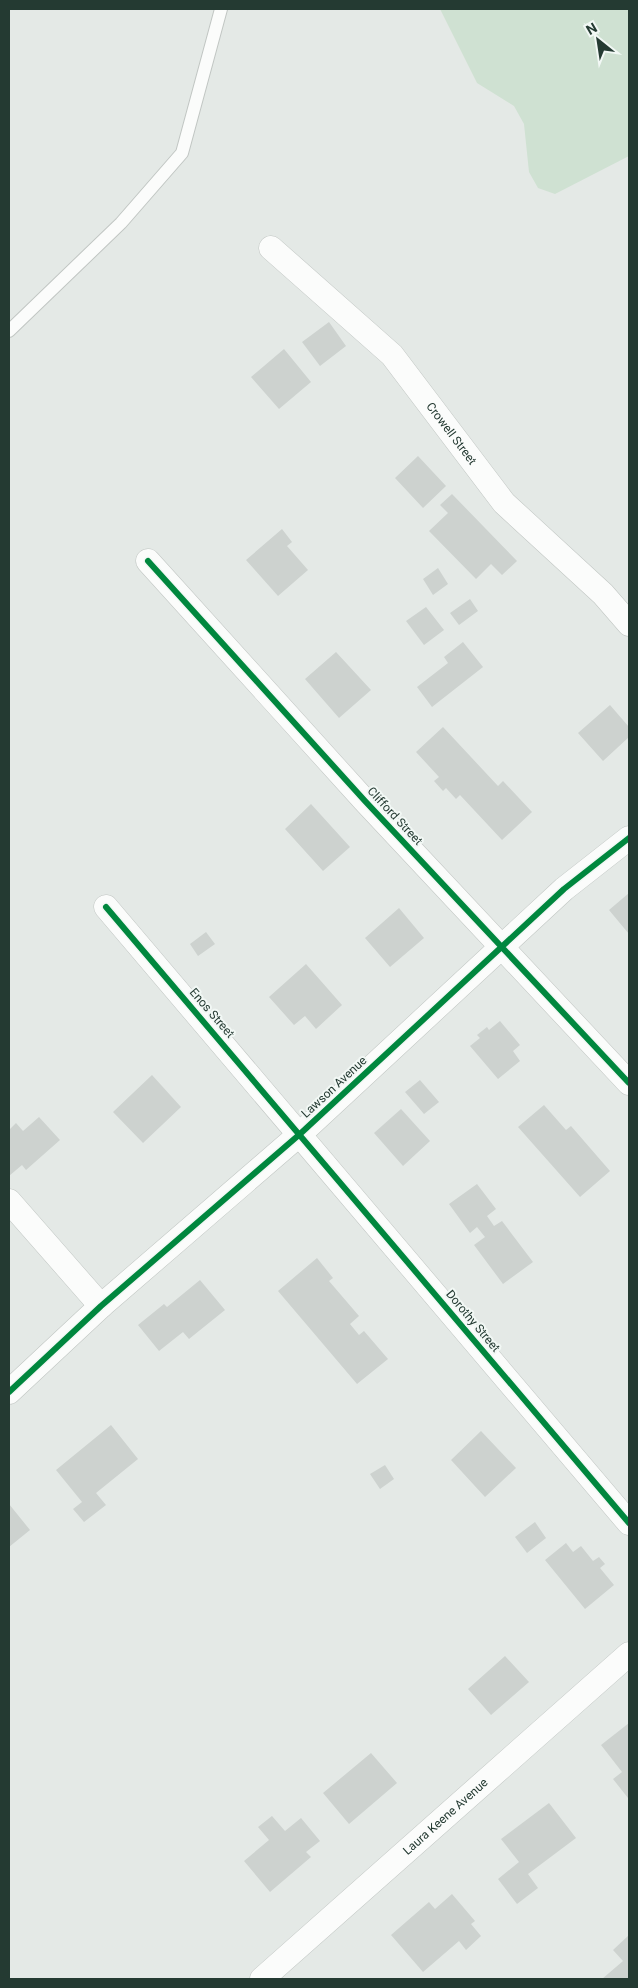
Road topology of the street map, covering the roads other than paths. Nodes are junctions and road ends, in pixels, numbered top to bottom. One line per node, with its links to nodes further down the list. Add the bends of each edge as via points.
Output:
1 (221, 9): 3 (lane, via 182,153 121,223)
2 (271, 248): 5 (street, Crowell Street, via 392,355 504,503 603,594)
3 (9, 331)
4 (148, 561): 8 (street, Clifford Street)
5 (629, 624)
6 (629, 838): 8 (street, Lawson Avenue, via 564,889)
7 (106, 907): 10 (street, Enos Street)
8 (500, 947): 9 (street, Clifford Street); 10 (street, Lawson Avenue)
9 (629, 1083)
10 (300, 1134): 12 (street, Lawson Avenue); 14 (street, Dorothy Street)
11 (9, 1201): 12 (street)
12 (101, 1306): 13 (street, Lawson Avenue)
13 (9, 1392)
14 (629, 1523)
15 (629, 1654): 16 (street, Laura Keene Avenue)
16 (262, 1979)

